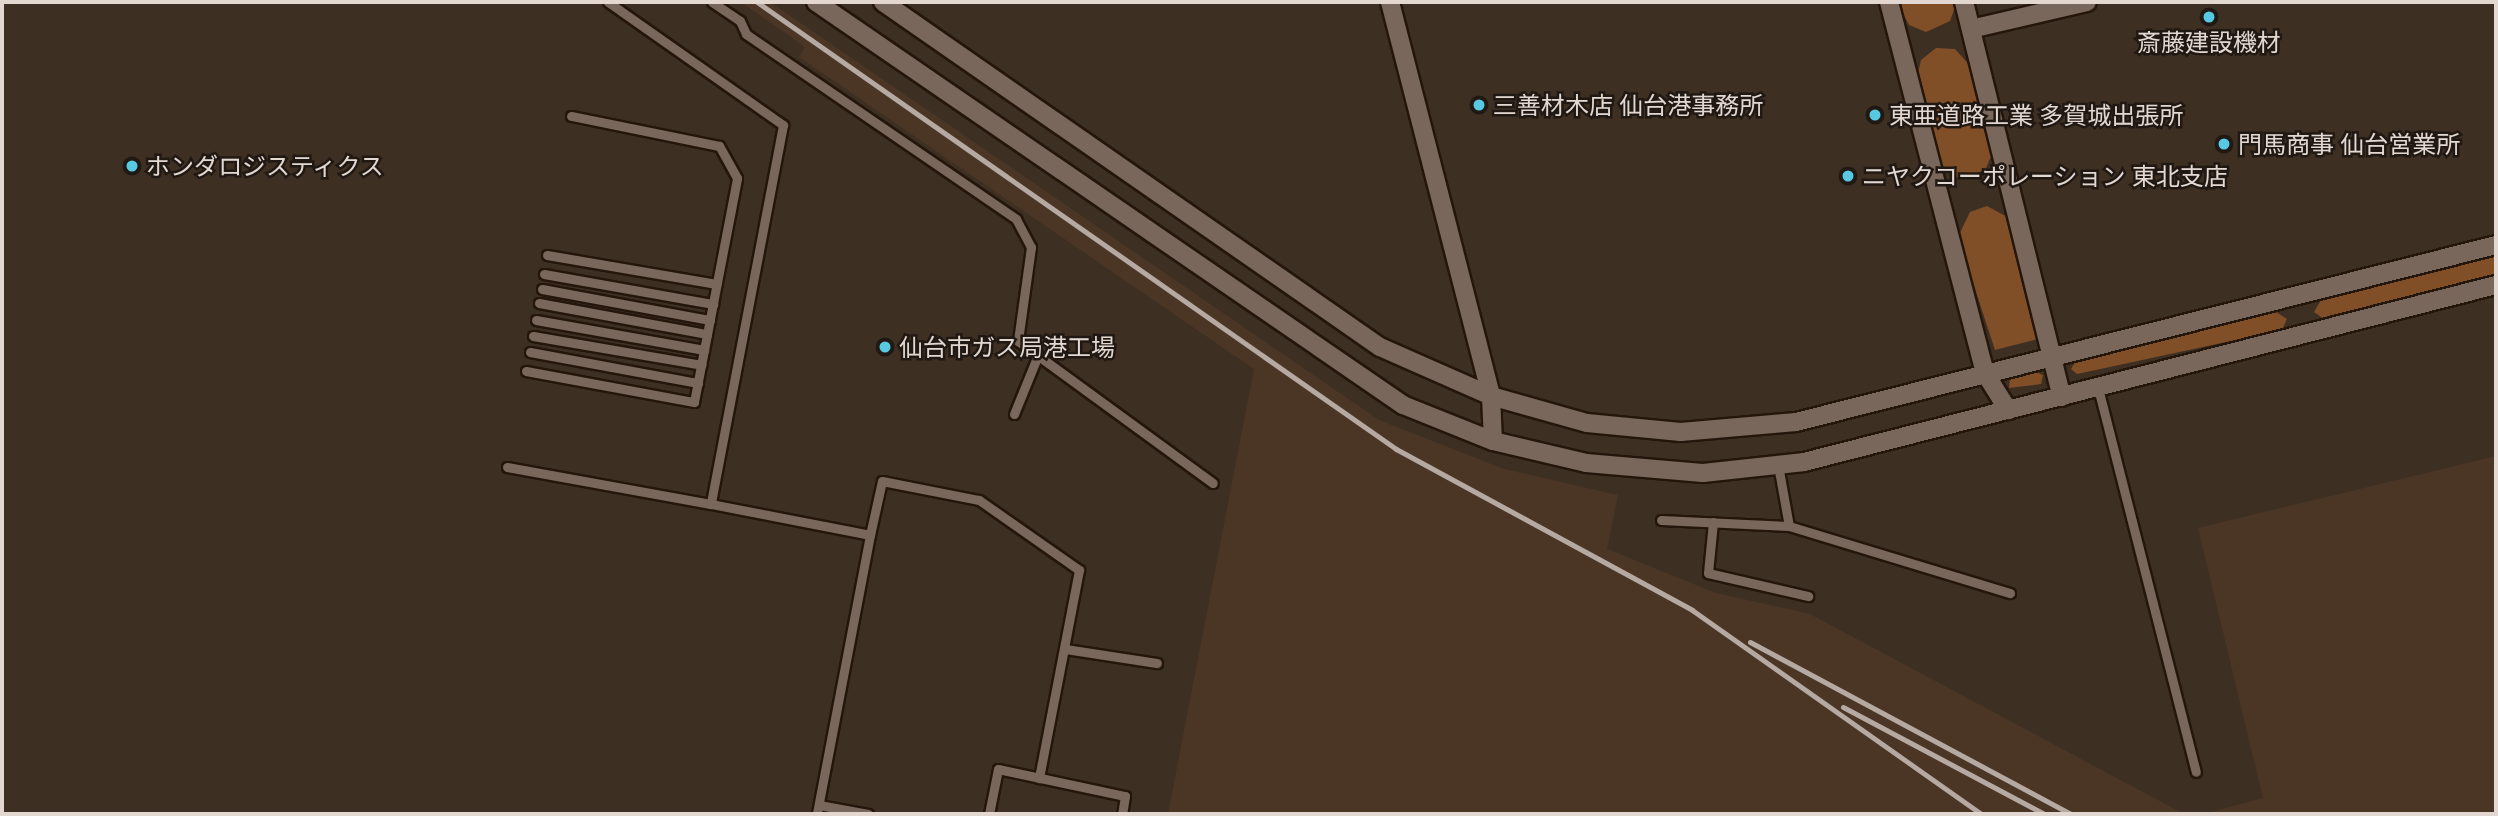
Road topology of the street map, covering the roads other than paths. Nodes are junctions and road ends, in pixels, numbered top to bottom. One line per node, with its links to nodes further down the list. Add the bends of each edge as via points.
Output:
1 (608, 2): 40 (lane, via 783,125)
2 (712, 2): 25 (lane, via 740,21 746,34 1027,230 1031,247 1018,341)
3 (816, 2): 36 (street, via 1403,405)
4 (883, 2): 32 (street, via 1380,348)
5 (1390, 2): 32 (street)
6 (1889, 2): 29 (street)
7 (1964, 2): 9 (street)
8 (2087, 2): 9 (street)
9 (1971, 29): 26 (street)
10 (571, 116): 14 (lane, via 719,146 735,164)
11 (2496, 246): 26 (street)
12 (547, 255): 14 (lane)
13 (544, 274): 18 (lane)
14 (717, 284): 18 (lane)
15 (2496, 285): 31 (street)
16 (542, 289): 20 (lane)
17 (539, 303): 21 (lane)
18 (713, 304): 20 (lane)
19 (536, 320): 23 (lane)
20 (710, 320): 21 (lane)
21 (708, 334): 23 (lane)
22 (533, 336): 27 (lane)
23 (704, 350): 27 (lane)
24 (530, 352): 30 (lane)
25 (1038, 355): 35 (lane); 39 (lane)
26 (2052, 357): 29 (street); 33 (street)
27 (702, 365): 30 (lane)
28 (526, 371): 30 (lane, via 694,402)
29 (1985, 373): 32 (street, via 1796,422 1733,431 1587,423); 34 (street)
30 (698, 383)
31 (2098, 388): 33 (street); 49 (lane)
32 (1491, 396): 36 (street)
33 (2062, 397): 34 (street)
34 (2008, 410): 37 (street)
35 (1014, 414)
36 (1493, 441): 37 (street, via 1661,472)
37 (1778, 465): 43 (lane)
38 (508, 467): 40 (lane)
39 (1213, 483)
40 (711, 504): 44 (lane)
41 (1661, 520): 42 (lane)
42 (1713, 522): 43 (lane); 46 (lane, via 1708,573)
43 (1789, 526): 45 (lane)
44 (870, 535): 47 (lane, via 882,481 979,500 1079,570); 51 (lane)
45 (2010, 593)
46 (1808, 596)
47 (1065, 649): 48 (lane); 50 (lane)
48 (1157, 663)
49 (2196, 772)
50 (1039, 778): 53 (lane, via 998,769); 54 (lane, via 1125,796)
51 (818, 810): 52 (lane)
52 (868, 814)
53 (989, 814)
54 (1122, 814)

